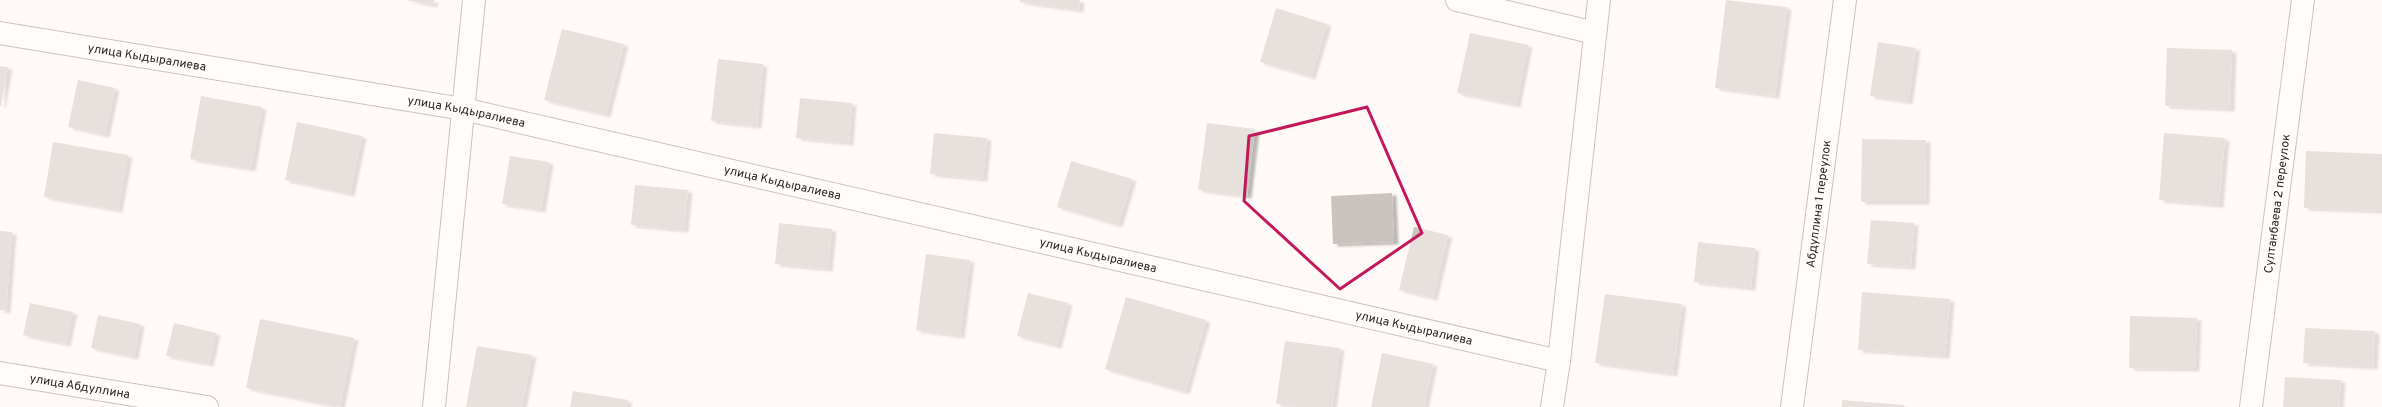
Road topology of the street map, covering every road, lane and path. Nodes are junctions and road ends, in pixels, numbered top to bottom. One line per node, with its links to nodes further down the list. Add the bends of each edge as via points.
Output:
1 (474, 0): 8 (street)
2 (1457, 0): 7 (street)
3 (1599, 0): 7 (street)
4 (1845, 0): 14 (street, Абдуллина 1 переулок)
5 (2303, 0): 15 (street, Султанбаева 2 переулок)
6 (0, 33): 8 (street, улица Кыдыралиева)
7 (1595, 33): 9 (street)
8 (463, 109): 9 (street, улица Кыдыралиева); 12 (street)
9 (1559, 361): 13 (street)
10 (0, 373): 11 (street, улица Абдуллина)
11 (207, 407)
12 (434, 407)
13 (1552, 407)
14 (1792, 407)
15 (2252, 407)

